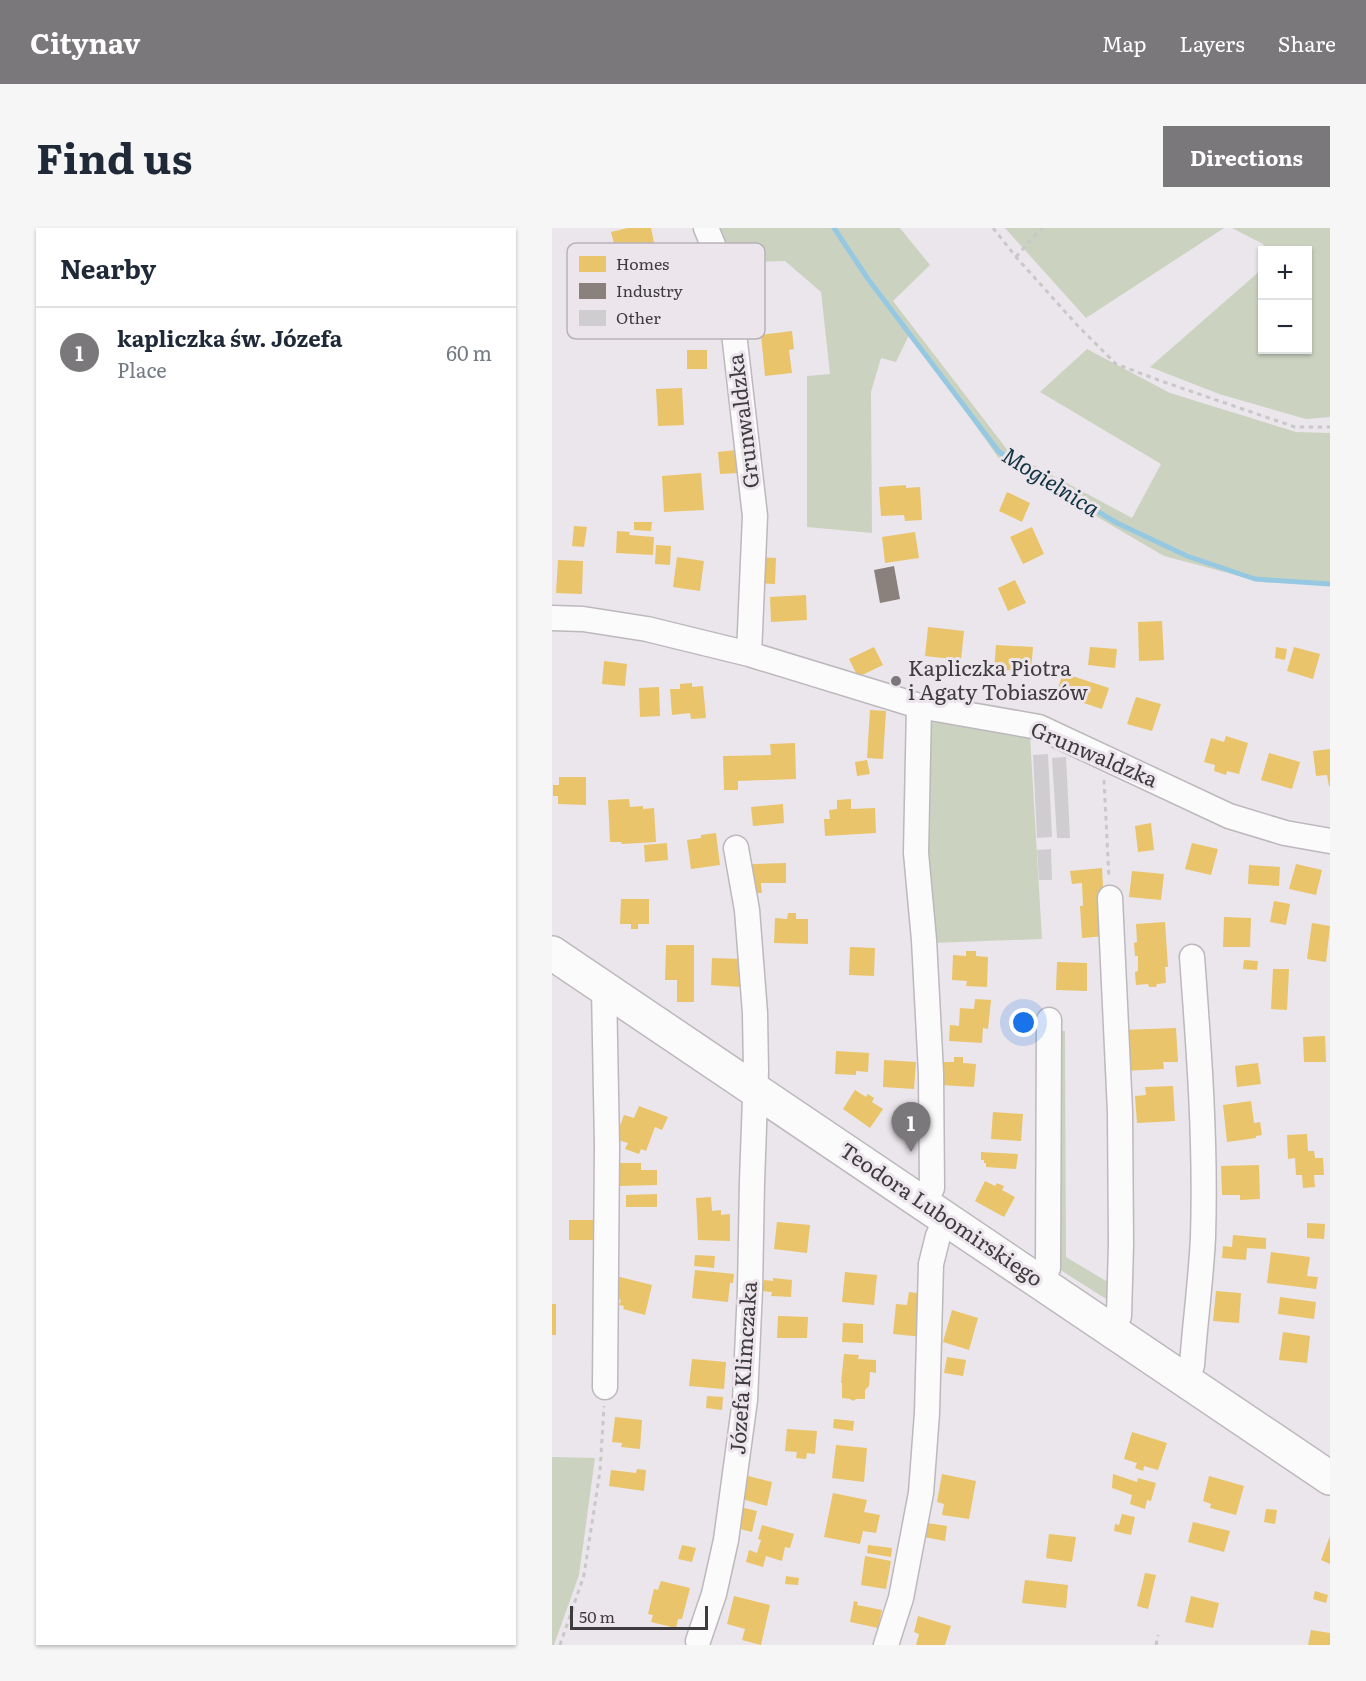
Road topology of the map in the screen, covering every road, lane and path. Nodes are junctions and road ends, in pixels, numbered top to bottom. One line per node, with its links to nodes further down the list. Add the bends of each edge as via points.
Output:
1 (706, 228): 4 (street, Grunwaldzka)
2 (993, 228): 5 (path)
3 (1043, 228): 5 (path)
4 (712, 243)
5 (1016, 257): 7 (path, via 1116,364 1295,427)
6 (735, 339): 9 (street, Grunwaldzka, via 755,516)
7 (1330, 427)
8 (552, 618): 9 (street, Grunwaldzka, via 647,629)
9 (749, 654): 10 (street, Grunwaldzka)
10 (919, 706): 11 (street, Grunwaldzka, via 1039,727); 20 (street, via 916,853 925,951)
11 (1102, 757): 12 (street, Grunwaldzka, via 1229,816 1285,833); 14 (path)
12 (1330, 841)
13 (736, 848): 19 (street, Józefa Klimczaka, via 747,910 755,1013)
14 (1110, 898): 22 (street, via 1120,1112 1121,1244 1119,1317)
15 (552, 953): 17 (highway, Teodora Lubomirskiego)
16 (1192, 957): 23 (street, via 1204,1170 1203,1239 1192,1365)
17 (604, 988): 19 (highway, Teodora Lubomirskiego); 24 (street)
18 (1050, 1020): 21 (street, via 1048,1268)
19 (755, 1090): 20 (highway, Teodora Lubomirskiego); 27 (street, Józefa Klimczaka, via 745,1400 726,1540)
20 (934, 1210): 21 (highway, Teodora Lubomirskiego); 29 (street, via 939,1236 931,1264 921,1493 901,1598)
21 (1041, 1283): 22 (highway, Teodora Lubomirskiego)
22 (1113, 1332): 23 (highway, Teodora Lubomirskiego)
23 (1187, 1382): 25 (highway, Teodora Lubomirskiego)
24 (605, 1387): 28 (path, via 600,1471 584,1575)
25 (1330, 1478)
26 (1158, 1635): 30 (path)
27 (699, 1641)
28 (560, 1645)
29 (886, 1645)
30 (1156, 1645)

